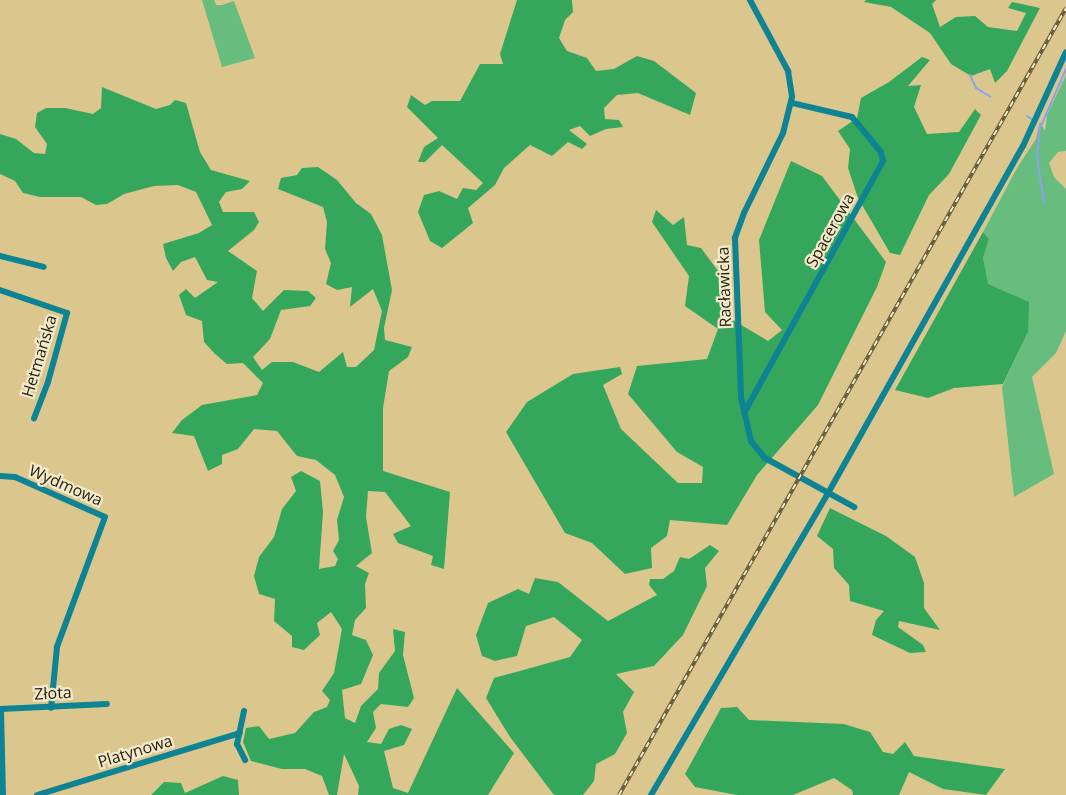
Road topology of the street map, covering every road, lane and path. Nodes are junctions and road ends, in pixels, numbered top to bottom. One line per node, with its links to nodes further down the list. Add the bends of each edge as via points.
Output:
1 (750, 0): 4 (street, Racławicka, via 788,71)
2 (1066, 52): 3 (street)
3 (1064, 61): 12 (street, via 1032,130)
4 (792, 103): 8 (street, Racławicka, via 783,132 744,213 736,238); 8 (street, Spacerowa, via 852,117 881,152 883,161)
5 (0, 256): 6 (street)
6 (44, 266)
7 (0, 290): 9 (street, Hetmańska, via 67,313 48,382)
8 (744, 413): 12 (street, Racławicka, via 752,441 765,458)
9 (34, 418)
10 (0, 476): 11 (street); 15 (street, Wydmowa, via 15,478 106,517 57,647)
11 (0, 480)
12 (827, 495): 13 (street, Racławicka); 22 (street)
13 (854, 507)
14 (107, 704): 15 (street, Złota)
15 (50, 708): 16 (street, Złota)
16 (1, 709): 20 (street)
17 (244, 711): 18 (street)
18 (240, 733): 19 (street, via 238,744); 21 (street, Platynowa)
19 (245, 760)
20 (3, 795)
21 (37, 795)
22 (651, 795)

